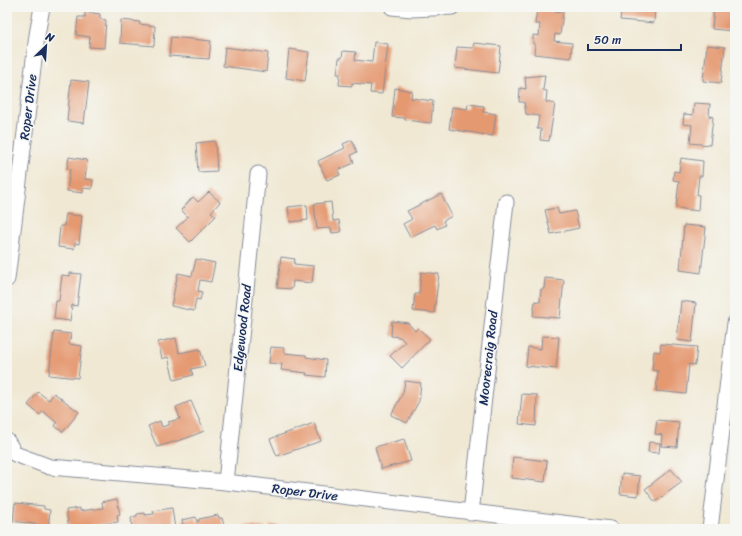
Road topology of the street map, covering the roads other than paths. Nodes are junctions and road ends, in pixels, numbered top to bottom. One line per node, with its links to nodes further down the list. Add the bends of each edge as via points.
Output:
1 (42, 7): 6 (street, Roper Drive)
2 (392, 7): 3 (street, via 412,10)
3 (452, 7)
4 (258, 174): 9 (street, Edgewood Road)
5 (506, 202): 10 (street, Moorecraig Road)
6 (7, 279)
7 (734, 333): 12 (street)
8 (7, 441): 9 (street, Roper Drive, via 15,454 50,467)
9 (226, 482): 10 (street, Roper Drive)
10 (471, 513): 11 (street, Roper Drive)
11 (611, 529)
12 (710, 529)

